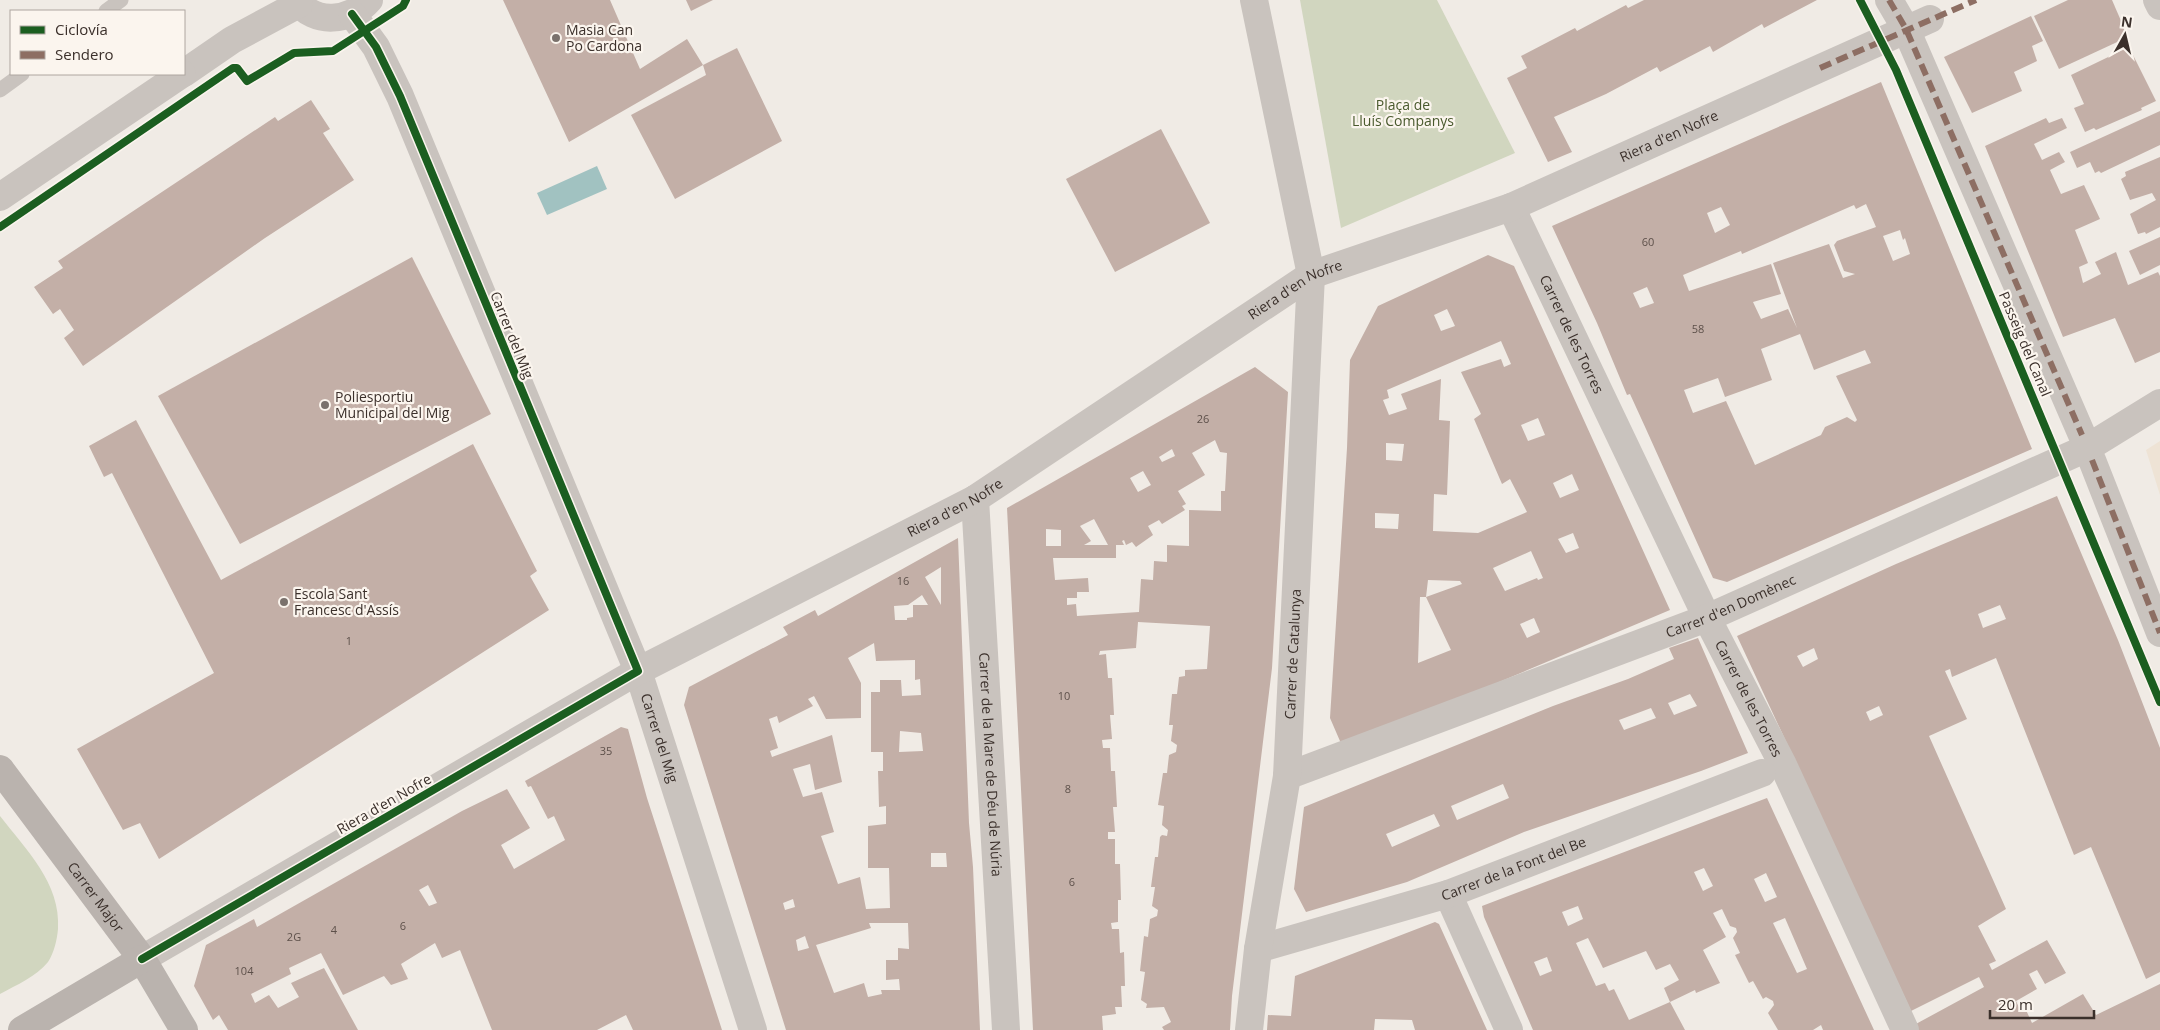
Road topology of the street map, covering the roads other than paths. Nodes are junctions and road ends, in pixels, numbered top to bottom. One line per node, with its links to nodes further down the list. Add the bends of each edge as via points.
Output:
1 (121, 0): 8 (lane)
2 (1254, 0): 17 (street)
3 (1889, 0): 10 (street, Passeig del Canal)
4 (2157, 0): 6 (street)
5 (298, 2): 7 (street, via 315,15 334,19); 11 (street)
6 (2160, 6)
7 (361, 7): 24 (street, Carrer del Mig)
8 (107, 10)
9 (1930, 19): 10 (street, Riera d'en Nofre)
10 (1906, 29): 16 (street, Riera d'en Nofre); 19 (street, Passeig del Canal)
11 (185, 72)
12 (21, 75): 14 (lane)
13 (180, 75): 15 (street)
14 (0, 90)
15 (0, 197)
16 (1512, 207): 17 (street, Riera d'en Nofre); 22 (street, Carrer de les Torres)
17 (1311, 275): 21 (street, Riera d'en Nofre); 27 (street, Carrer de Catalunya)
18 (2160, 403): 22 (street, Carrer d'en Domènec, via 2087,448)
19 (2082, 435)
20 (2092, 460): 23 (street)
21 (975, 499): 24 (street, Riera d'en Nofre); 34 (street, Carrer de la Mare de Déu de Núria)
22 (1707, 618): 27 (street, Carrer d'en Domènec); 37 (street, Carrer de les Torres, via 1784,765)
23 (2160, 633)
24 (638, 671): 30 (street, Riera d'en Nofre); 33 (street, Carrer del Mig)
25 (0, 769): 30 (street, Carrer Major)
26 (1762, 773): 28 (street, Carrer de la Font del Be)
27 (1287, 776): 29 (street, Carrer de Catalunya)
28 (1448, 894): 29 (street, Carrer de la Font del Be); 36 (street)
29 (1258, 948): 35 (street, Carrer de Catalunya)
30 (142, 959): 31 (street, Riera d'en Nofre); 32 (street, Carrer Major)
31 (22, 1030)
32 (184, 1030)
33 (753, 1030)
34 (1006, 1030)
35 (1249, 1030)
36 (1509, 1030)
37 (1905, 1030)

